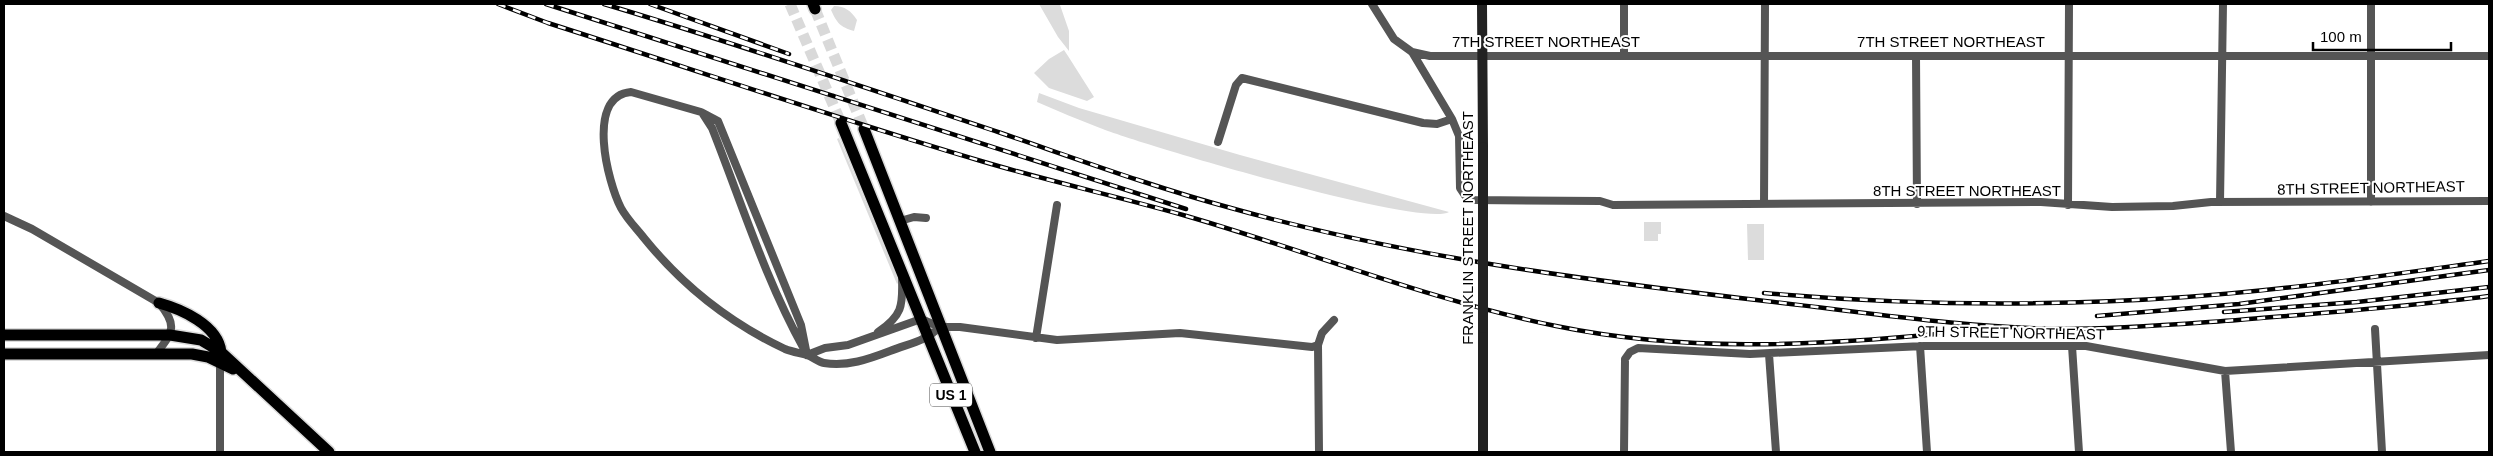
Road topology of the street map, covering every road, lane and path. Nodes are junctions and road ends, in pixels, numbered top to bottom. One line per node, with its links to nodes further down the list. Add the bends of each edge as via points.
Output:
1 (1372, 4): 8 (street, via 1394,39)
2 (1482, 4): 9 (street, FRANKLIN STREET NORTHEAST)
3 (1624, 4): 10 (street)
4 (1765, 4): 11 (street)
5 (2069, 4): 13 (street)
6 (2222, 4): 14 (street)
7 (2371, 4): 15 (street)
8 (1412, 52): 9 (street, 7TH STREET NORTHEAST, via 1430,56); 17 (street)
9 (1482, 56): 10 (street, 7TH STREET NORTHEAST); 58 (street, FRANKLIN STREET NORTHEAST, bridge)
10 (1624, 56): 11 (street, 7TH STREET NORTHEAST)
11 (1766, 56): 12 (street, 7TH STREET NORTHEAST); 24 (street)
12 (1916, 56): 13 (street, 7TH STREET NORTHEAST); 25 (street)
13 (2069, 56): 14 (street, 7TH STREET NORTHEAST); 27 (street)
14 (2220, 56): 15 (street, 7TH STREET NORTHEAST); 22 (street)
15 (2371, 56): 16 (street, 7TH STREET NORTHEAST); 23 (street)
16 (2489, 56)
17 (1452, 119): 20 (street, via 1434,125 1416,122 1242,78 1236,84); 24 (street, 8TH STREET NORTHEAST, via 1459,136 1460,188 1466,197 1474,200 1600,201 1613,206)
18 (841, 124): 31 (main road, US 1)
19 (864, 129): 30 (main road, US 1)
20 (1218, 142)
21 (2489, 201): 23 (street, 8TH STREET NORTHEAST)
22 (2220, 202): 23 (street, 8TH STREET NORTHEAST); 27 (street, 8TH STREET NORTHEAST, via 2173,206)
23 (2371, 202)
24 (1764, 204): 25 (street, 8TH STREET NORTHEAST)
25 (1917, 204): 27 (street, 8TH STREET NORTHEAST, via 2041,202)
26 (1057, 205): 41 (street)
27 (2068, 205)
28 (4, 216): 32 (street)
29 (926, 218): 30 (street)
30 (900, 221): 35 (main road, US 1)
31 (900, 267): 33 (main road, US 1); 39 (street, via 901,309 887,326)
32 (159, 303): 38 (street, via 172,321); 50 (main road, via 176,308 208,330 217,338)
33 (921, 319): 35 (street); 39 (street); 40 (main road, US 1)
34 (1334, 320): 42 (street, via 1322,334)
35 (940, 327): 40 (street); 41 (street); 56 (main road, US 1)
36 (2375, 329): 51 (street)
37 (4, 335): 38 (main road)
38 (170, 335): 46 (street); 50 (main road, via 201,340)
39 (867, 338): 49 (street, via 825,348)
40 (928, 338): 49 (street, via 855,363 822,363); 55 (main road, US 1)
41 (1036, 338): 42 (street, via 1070,340 1180,333 1312,347)
42 (1318, 345): 57 (street)
43 (1920, 346): 44 (street, 9TH STREET NORTHEAST); 47 (street, 9TH STREET NORTHEAST); 61 (street)
44 (2072, 346): 52 (street, 9TH STREET NORTHEAST, via 2101,348); 62 (street)
45 (4, 354): 46 (main road)
46 (156, 354): 50 (main road)
47 (1769, 354): 59 (street, 9TH STREET NORTHEAST, via 1638,348 1630,352 1625,359); 60 (street)
48 (2489, 355): 51 (street, 9TH STREET NORTHEAST)
49 (808, 356): 49 (street, via 792,327 712,128 702,112 631,92 623,93 610,104 604,117 607,167 621,208 655,252 700,295 754,333 787,350)
50 (221, 357): 53 (street); 54 (main road)
51 (2377, 362): 52 (street, 9TH STREET NORTHEAST); 64 (street)
52 (2225, 371): 63 (street)
53 (220, 452)
54 (329, 452)
55 (974, 452)
56 (990, 452)
57 (1319, 452)
58 (1483, 452)
59 (1624, 452)
60 (1776, 452)
61 (1927, 452)
62 (2079, 452)
63 (2230, 452)
64 (2382, 452)

